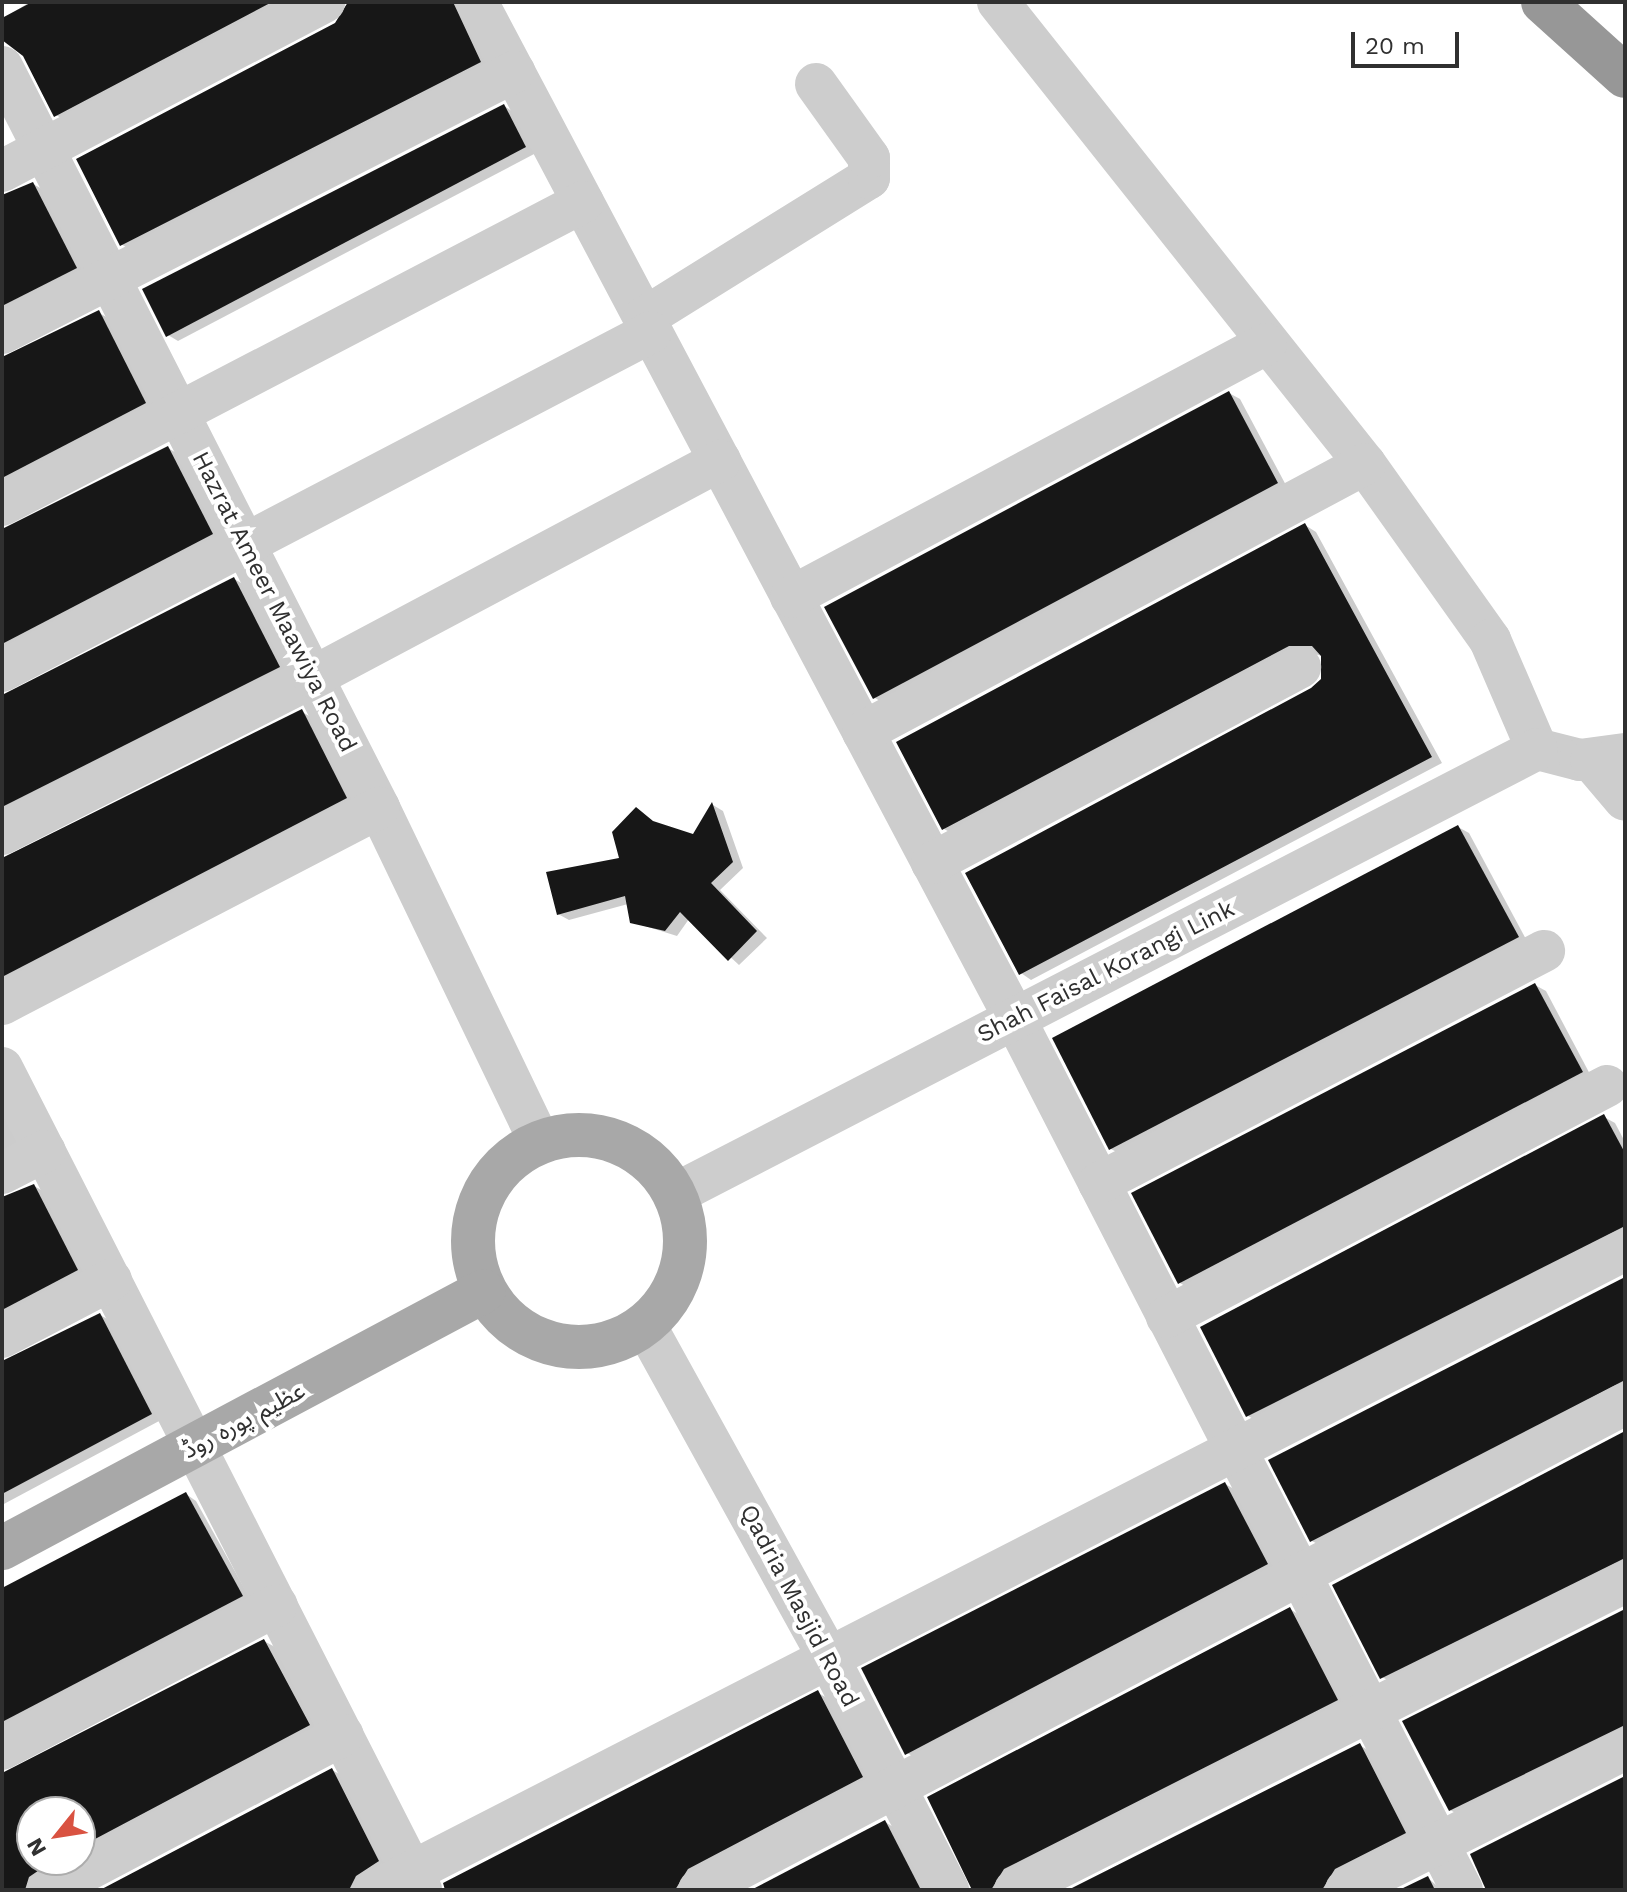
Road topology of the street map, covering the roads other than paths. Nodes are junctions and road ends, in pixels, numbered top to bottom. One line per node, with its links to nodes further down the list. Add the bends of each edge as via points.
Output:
1 (324, 2): 9 (street)
2 (477, 2): 6 (street)
3 (998, 2): 15 (street)
4 (1543, 2): 7 (highway)
5 (2, 67): 9 (street, Hazrat Ameer Maawiya Road)
6 (514, 72): 11 (street); 12 (street)
7 (1625, 76)
8 (816, 84): 13 (street, via 869,158 869,178)
9 (44, 150): 10 (street); 12 (street, Hazrat Ameer Maawiya Road)
10 (2, 171)
11 (583, 202): 13 (street); 16 (street)
12 (109, 279): 14 (street); 16 (street, Hazrat Ameer Maawiya Road)
13 (648, 325): 17 (street); 20 (street)
14 (2, 333)
15 (1266, 344): 18 (street); 21 (street)
16 (178, 413): 19 (street); 20 (street, Hazrat Ameer Maawiya Road)
17 (720, 461): 21 (street); 24 (street)
18 (1365, 464): 25 (street); 26 (street, via 1490,640)
19 (2, 505)
20 (245, 545): 23 (street); 24 (street, Hazrat Ameer Maawiya Road)
21 (791, 597): 25 (street)
22 (1300, 667): 31 (street)
23 (2, 671)
24 (313, 677): 29 (street, Hazrat Ameer Maawiya Road); 30 (street)
25 (863, 732): 31 (street)
26 (1537, 749): 27 (street); 34 (street, Shah Faisal Korangi Link)
27 (1608, 757): 28 (street)
28 (1625, 800)
29 (379, 808): 33 (street); 37 (street, Hazrat Ameer Maawiya Road)
30 (2, 834)
31 (932, 863): 34 (street)
32 (1544, 951): 40 (street)
33 (2, 1004)
34 (1015, 1019): 40 (street); 41 (street, Shah Faisal Korangi Link)
35 (2, 1068): 38 (street)
36 (1607, 1086): 45 (street)
37 (539, 1141): 41 (main road, via 570,1134 617,1142 657,1168); 44 (main road, via 492,1177 478,1203 472,1232 474,1262)
38 (45, 1151): 39 (street); 43 (street)
39 (2, 1173)
40 (1099, 1183): 45 (street)
41 (675, 1194): 46 (main road, via 685,1229 683,1265 669,1298)
42 (1625, 1250): 50 (street)
43 (111, 1280): 47 (street); 49 (street)
44 (484, 1291): 46 (main road, via 503,1316 528,1334 557,1345 587,1348 618,1341); 49 (main road, عظیم پورہ روڈ)
45 (1167, 1317): 50 (street)
46 (645, 1325): 55 (street, Qadria Masjid Road)
47 (2, 1337)
48 (1625, 1404): 52 (street)
49 (198, 1447): 51 (main road, عظیم پورہ روڈ); 54 (street)
50 (1235, 1447): 52 (street); 55 (street)
51 (2, 1548)
52 (1301, 1575): 56 (street); 60 (street)
53 (1625, 1582): 56 (street)
54 (277, 1605): 57 (street); 58 (street)
55 (829, 1659): 60 (street, Qadria Masjid Road); 62 (street)
56 (1371, 1709): 61 (street); 66 (street)
57 (343, 1735): 62 (street); 63 (street)
58 (2, 1749)
59 (1625, 1749): 61 (street)
60 (896, 1789): 64 (street); 65 (street, Qadria Masjid Road)
61 (1438, 1843): 67 (street); 68 (street)
62 (403, 1884)
63 (49, 1890)
64 (699, 1890)
65 (948, 1890)
66 (1015, 1890)
67 (1346, 1890)
68 (1462, 1890)

